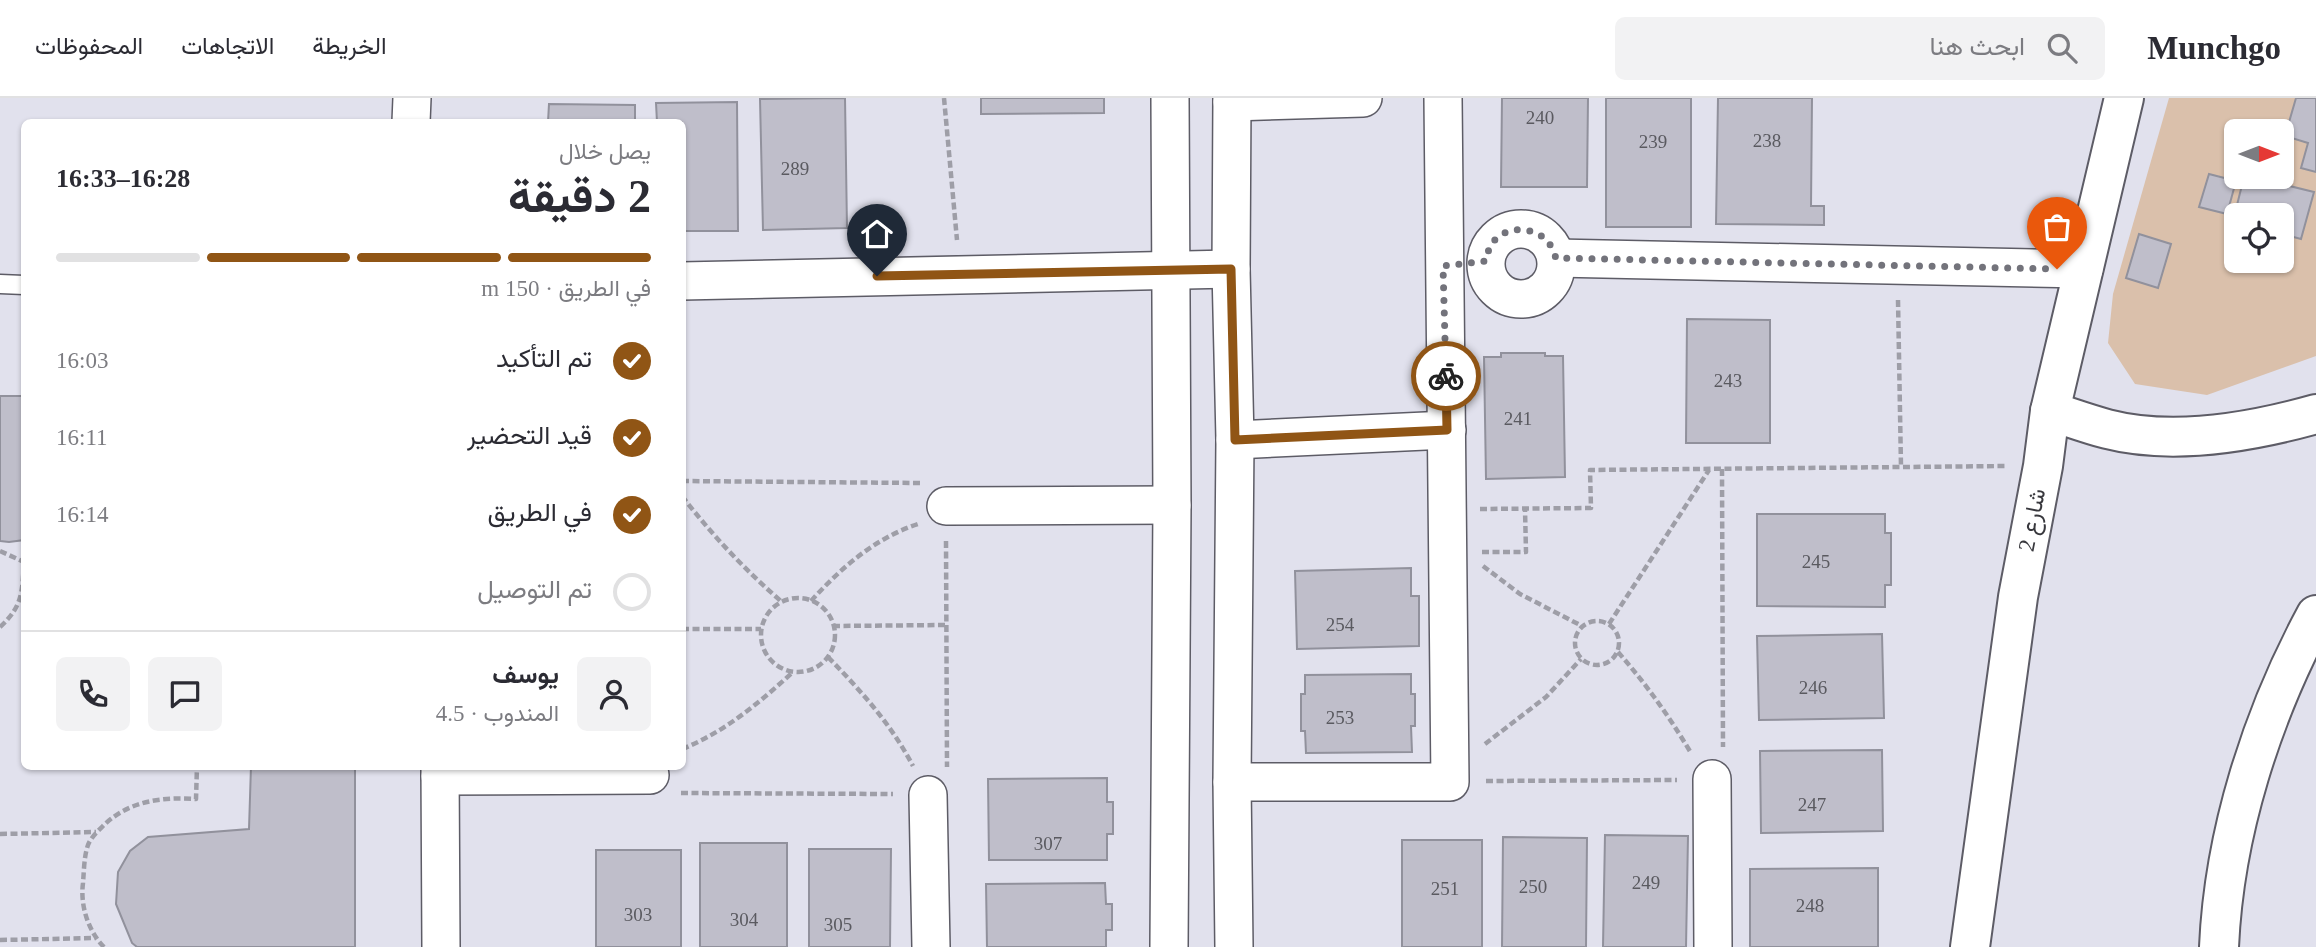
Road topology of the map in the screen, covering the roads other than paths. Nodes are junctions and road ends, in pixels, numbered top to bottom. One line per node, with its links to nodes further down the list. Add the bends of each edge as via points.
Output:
1 (412, 98): 7 (street)
2 (1170, 98): 13 (street)
3 (1363, 98): 6 (street)
4 (1443, 98): 10 (street)
5 (2124, 98): 12 (street, شارع 2)
6 (1232, 100): 11 (street)
7 (411, 119)
8 (1556, 258): 9 (street, via 1549,243 1536,232 1520,229 1503,233 1491,245); 9 (street, via 1554,275 1545,290 1531,298 1514,299 1488,278); 12 (street)
9 (1486, 261): 10 (street)
10 (1443, 266): 19 (street)
11 (1231, 269): 13 (street); 20 (street)
12 (2084, 269): 17 (street, شارع 2)
13 (1169, 270): 14 (street); 21 (street)
14 (686, 281)
15 (0, 285): 16 (lane)
16 (21, 285)
17 (2050, 411): 18 (street, via 2109,430 2169,436 2240,433); 34 (street, شارع 2, via 2018,597)
18 (2316, 414)
19 (1447, 430): 20 (street); 27 (street, via 1448,510 1460,553 1450,775)
20 (1235, 440): 27 (street)
21 (1172, 505): 22 (street); 31 (street)
22 (946, 510)
23 (2316, 615): 35 (street, via 2292,660 2257,750 2235,833)
24 (440, 771): 25 (street); 29 (street)
25 (650, 775)
26 (1709, 779): 33 (street)
27 (1232, 782): 32 (street)
28 (928, 795): 30 (street)
29 (441, 947)
30 (930, 947)
31 (1169, 947)
32 (1234, 947)
33 (1713, 947)
34 (1970, 947)
35 (2219, 947)

